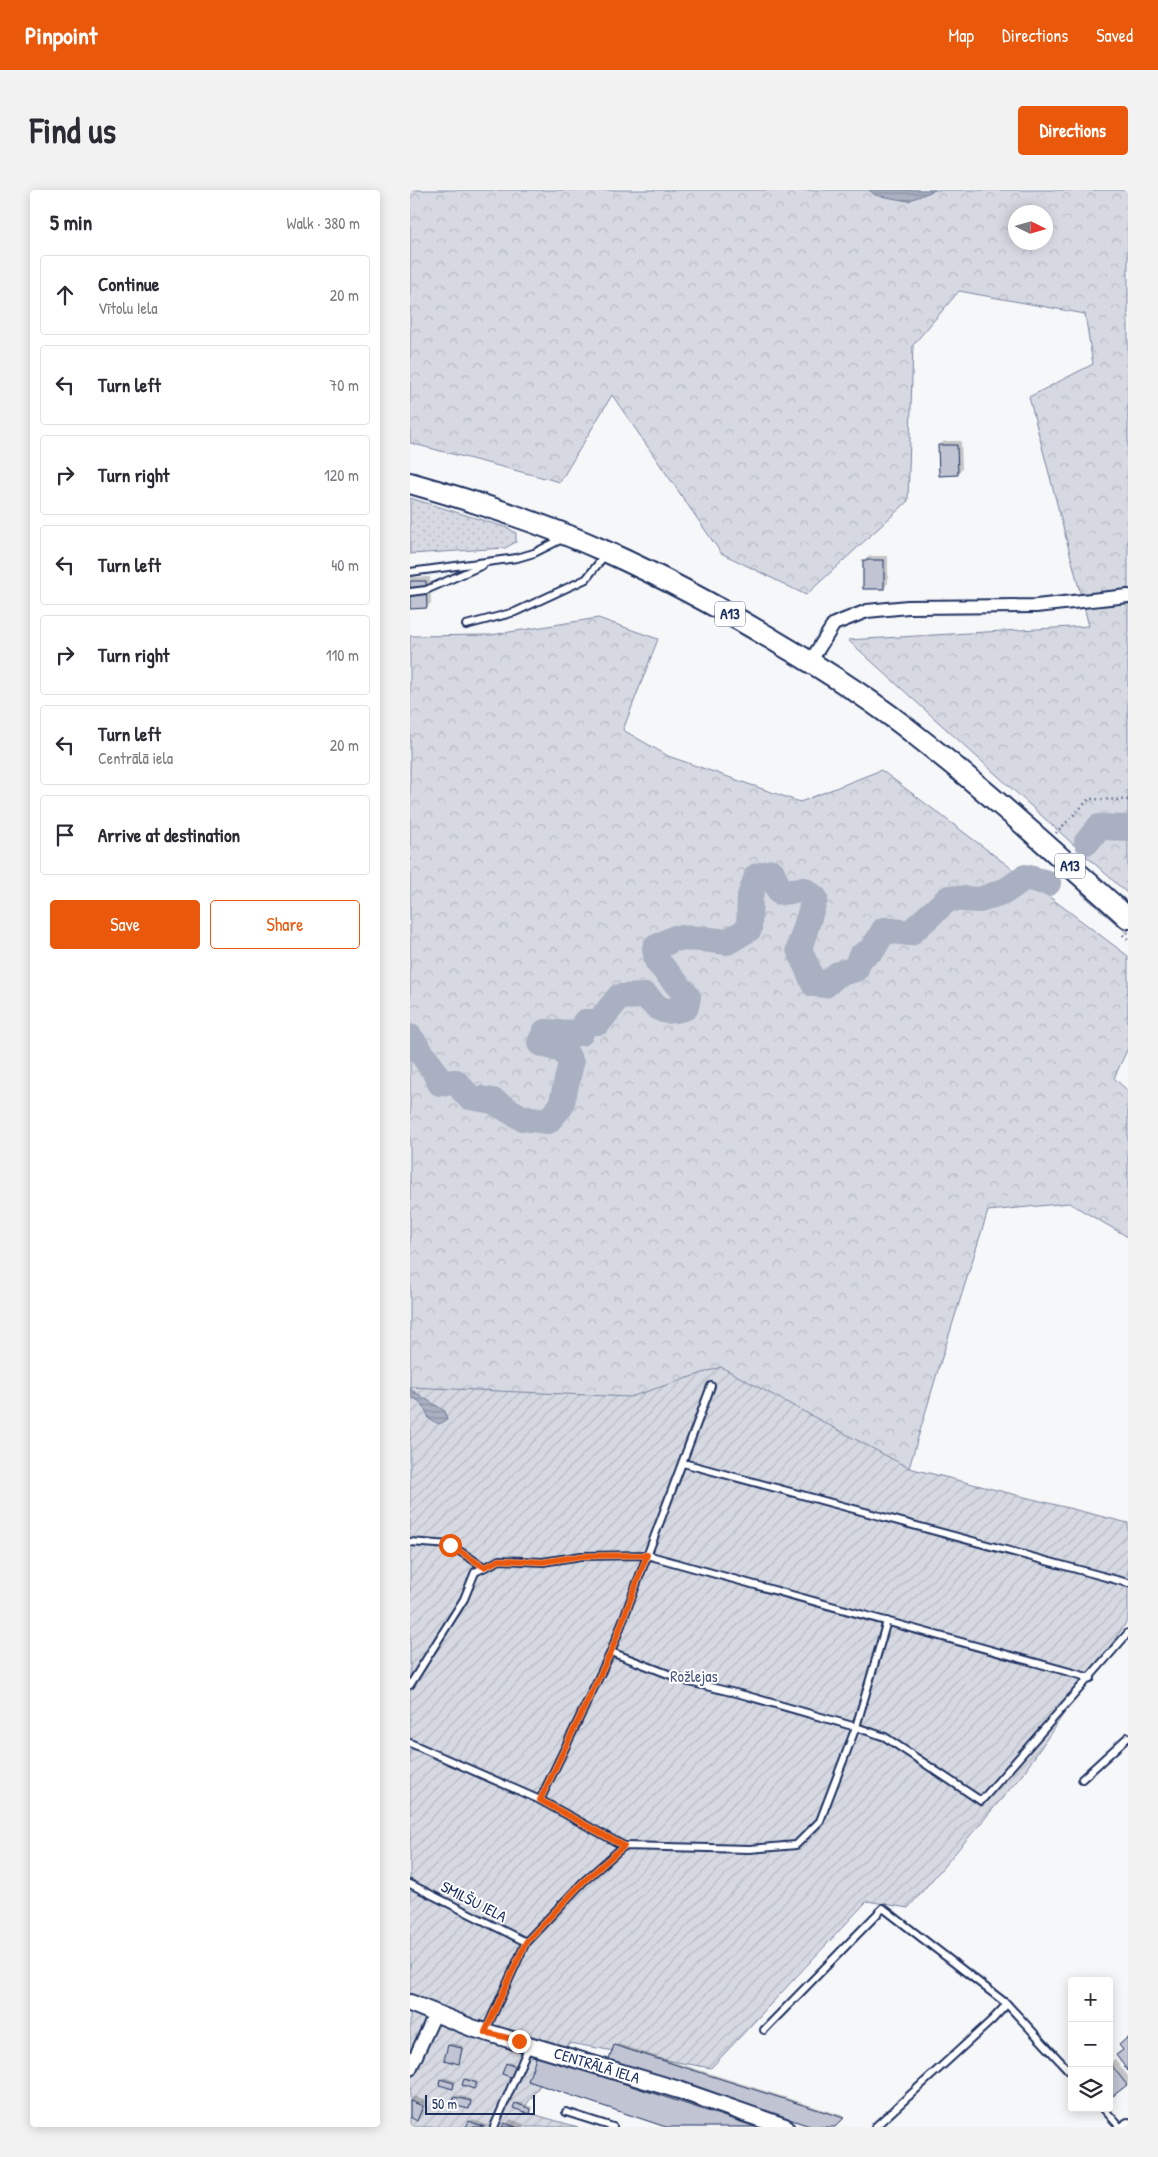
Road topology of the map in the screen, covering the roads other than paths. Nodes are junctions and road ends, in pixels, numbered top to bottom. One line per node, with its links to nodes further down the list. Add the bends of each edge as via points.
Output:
1 (410, 483): 2 (main road, A13, via 500,510)
2 (569, 536): 3 (main road, A13); 4 (lane, via 534,553)
3 (608, 552): 8 (lane, via 586,579 515,612); 9 (main road, A13, via 716,606)
4 (491, 561): 5 (lane); 6 (lane, via 426,590)
5 (410, 572)
6 (410, 592)
7 (1128, 596): 9 (street, via 1036,606 908,606 867,611 834,624)
8 (466, 625)
9 (810, 662): 10 (main road, A13, via 917,736 1012,814)
10 (1128, 918)
11 (712, 1386): 12 (lane)
12 (683, 1463): 14 (lane); 16 (lane)
13 (410, 1542): 15 (lane, via 450,1545)
14 (647, 1555): 15 (lane, via 581,1556 543,1562 500,1560); 17 (lane); 19 (lane)
15 (484, 1567): 21 (lane, via 475,1572 464,1599)
16 (1128, 1583)
17 (887, 1621): 20 (lane); 22 (lane)
18 (1128, 1633): 20 (lane)
19 (611, 1652): 22 (lane, via 690,1682); 26 (lane)
20 (1091, 1678): 22 (lane, via 981,1801 885,1737)
21 (410, 1685)
22 (856, 1727): 27 (lane, via 820,1821 796,1845 750,1849)
23 (1128, 1737): 25 (lane)
24 (410, 1743): 26 (lane)
25 (1082, 1779)
26 (540, 1800): 27 (lane)
27 (624, 1846): 29 (lane, via 583,1882)
28 (410, 1884): 29 (lane, SMILŠU IELA)
29 (526, 1942): 34 (lane)
30 (410, 2003): 32 (street, CENTRĀLĀ IELA)
31 (1007, 2004): 33 (lane, via 883,1908); 37 (lane); 43 (lane)
32 (435, 2014): 34 (street, CENTRĀLĀ IELA); 36 (street)
33 (764, 2030)
34 (485, 2032): 35 (street, CENTRĀLĀ IELA)
35 (529, 2045): 40 (lane); 42 (street, CENTRĀLĀ IELA, via 679,2090)
36 (410, 2069)
37 (1068, 2070)
38 (566, 2112): 41 (lane)
39 (1107, 2112): 44 (lane)
40 (494, 2127)
41 (613, 2127)
42 (785, 2127)
43 (875, 2127)
44 (1120, 2127)

